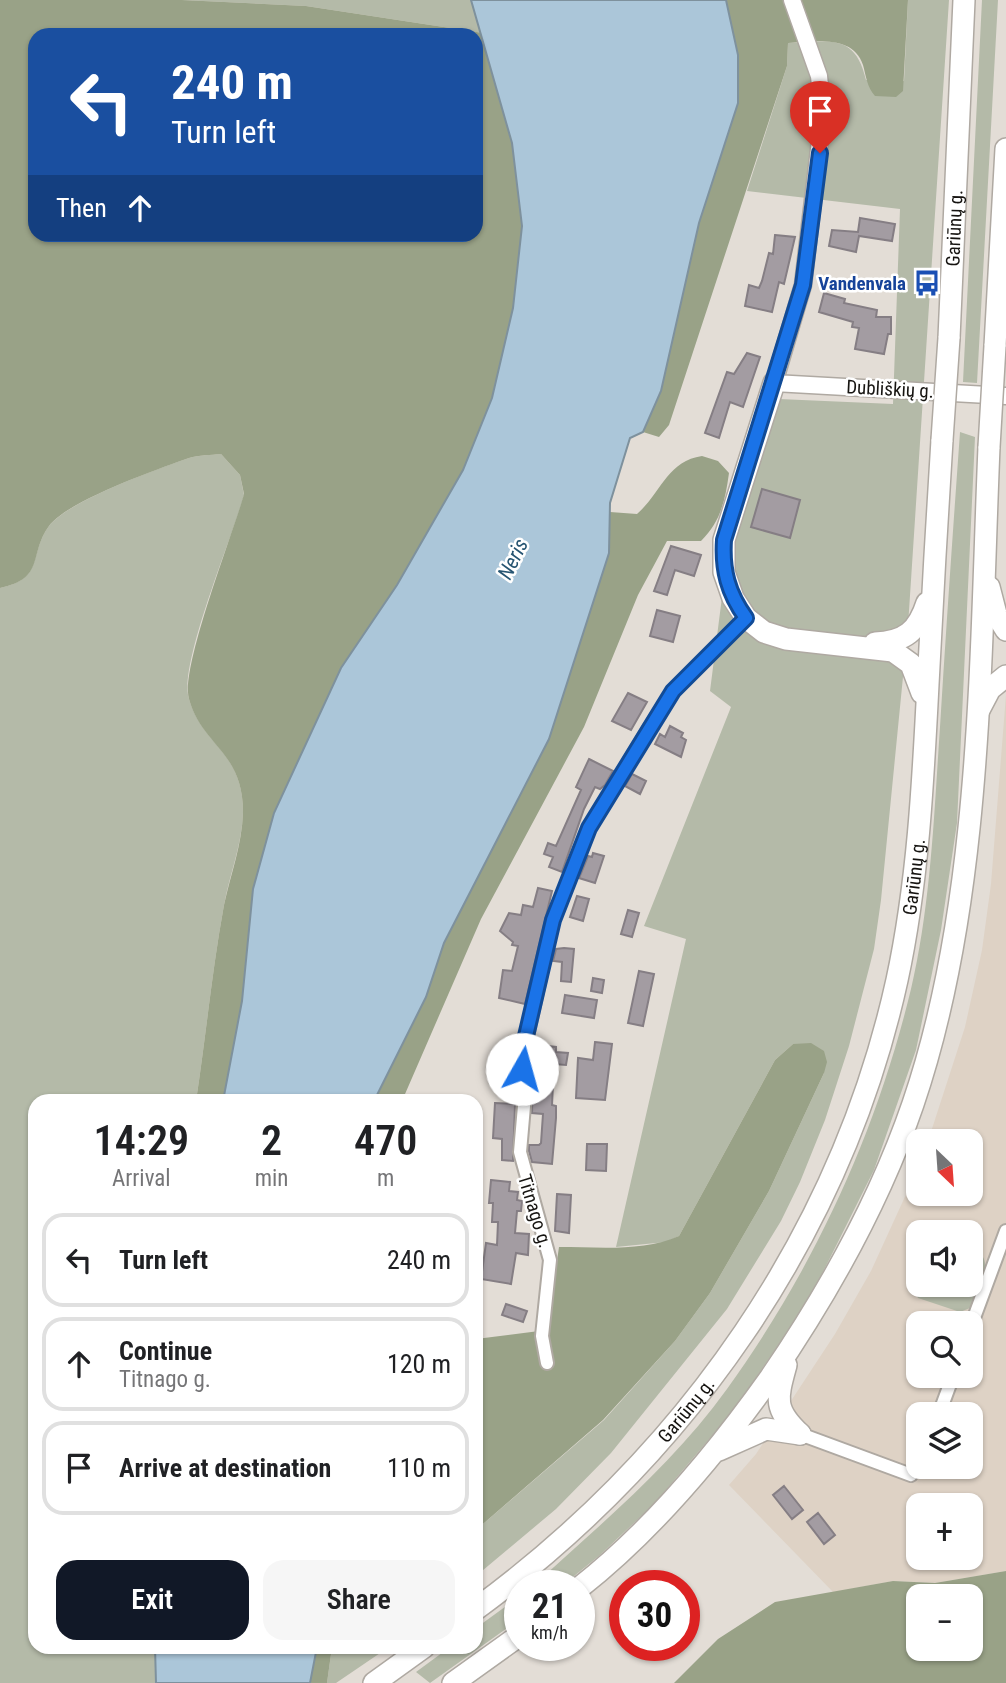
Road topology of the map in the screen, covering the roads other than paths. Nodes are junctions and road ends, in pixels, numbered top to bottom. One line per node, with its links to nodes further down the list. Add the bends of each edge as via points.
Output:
1 (792, 0): 4 (street, via 819,76 823,115 803,285)
2 (964, 0): 7 (highway, Gariūnų g., bridge)
3 (1006, 149): 6 (highway, bridge)
4 (774, 383): 5 (street, Dubliškių g.); 8 (highway, via 724,540 728,585)
5 (1006, 396)
6 (984, 565): 9 (highway, via 996,614); 12 (highway)
7 (934, 581): 10 (highway, via 920,624 910,635 895,641); 13 (highway, Gariūnų g.)
8 (746, 618): 10 (highway, via 764,632 786,639); 17 (street, Titnago g., via 673,691 589,828 553,920 522,1059 520,1152 550,1260 542,1336)
9 (1006, 630)
10 (851, 644): 13 (highway, via 893,650 911,664 919,680)
11 (1006, 676): 12 (highway, via 990,689)
12 (975, 718): 16 (highway, via 959,909 934,1037 872,1207 847,1259)
13 (926, 719): 22 (highway, Gariūnų g., via 917,851 898,977 867,1088 820,1204 753,1322 665,1437 609,1496)
14 (1006, 1231): 15 (street)
15 (977, 1311)
16 (790, 1349): 18 (highway, via 778,1400 786,1421); 19 (highway)
17 (548, 1363)
18 (800, 1434): 19 (highway, via 766,1429); 20 (street)
19 (711, 1454): 21 (highway, via 645,1529)
20 (906, 1473)
21 (595, 1574)
22 (483, 1603)
23 (504, 1646): 26 (highway)
24 (414, 1654): 25 (highway)
25 (374, 1683)
26 (453, 1683)

